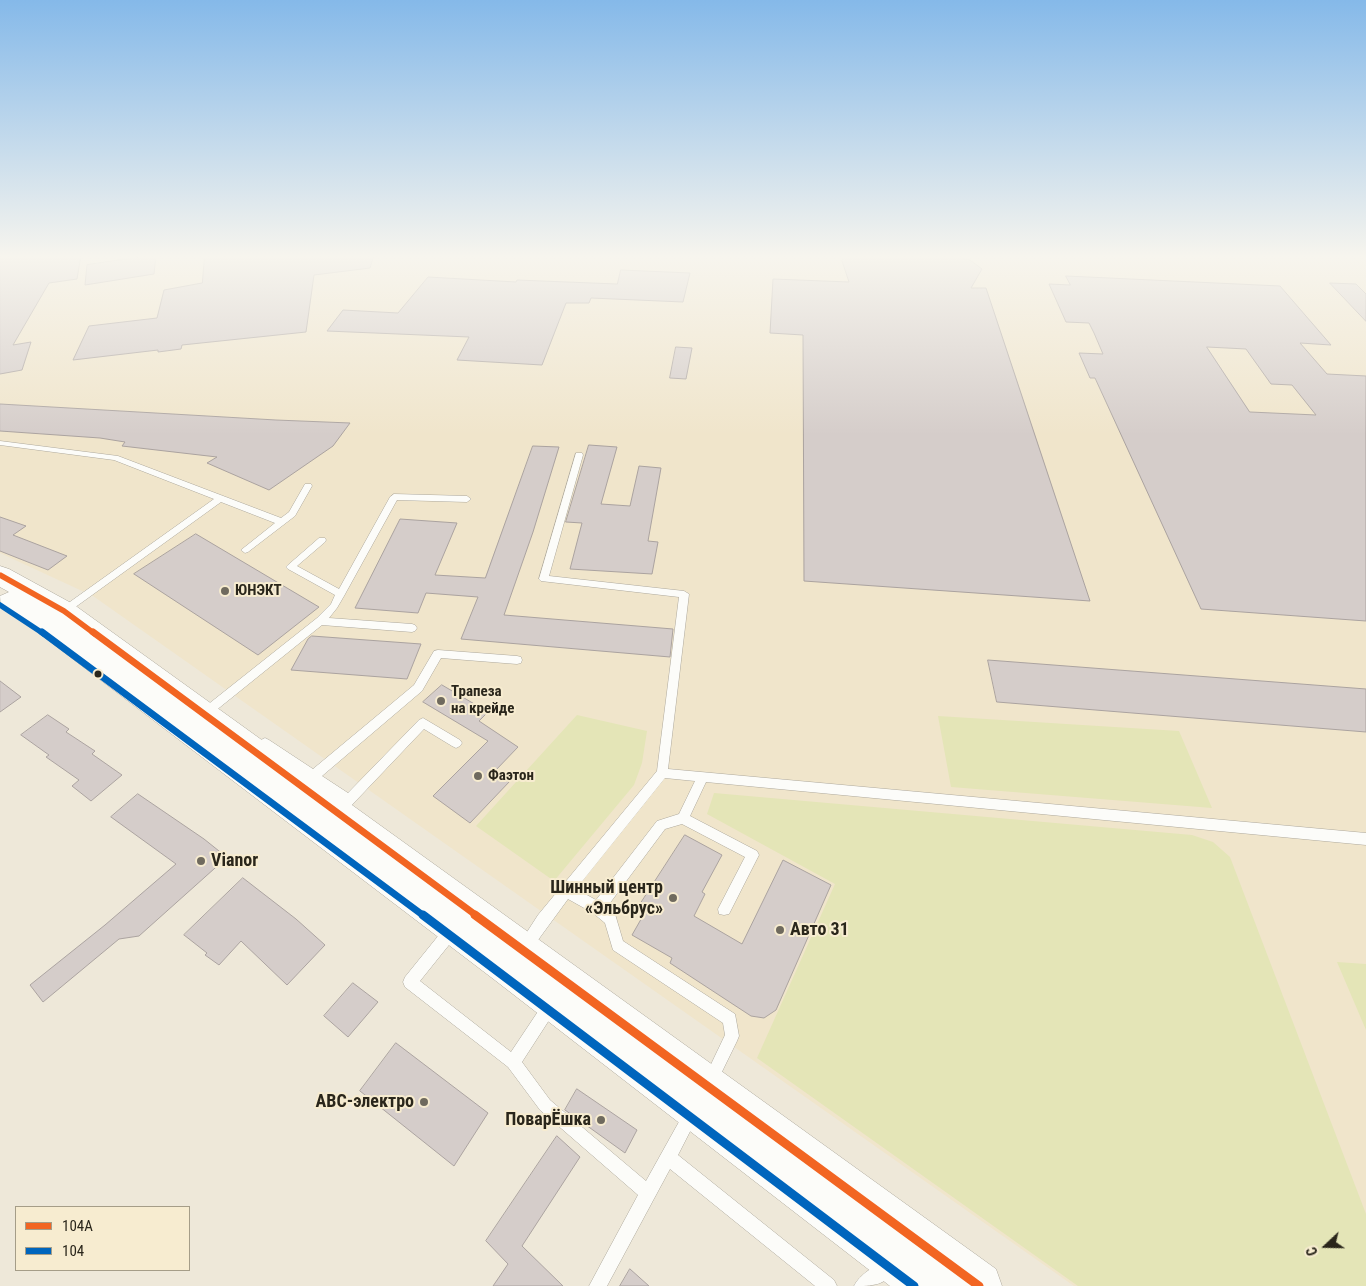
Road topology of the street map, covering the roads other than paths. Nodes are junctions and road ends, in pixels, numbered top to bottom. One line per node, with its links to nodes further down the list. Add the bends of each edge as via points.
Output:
1 (0, 444): 4 (lane, via 116,458)
2 (579, 455): 19 (lane, via 544,579 684,594)
3 (308, 486): 6 (lane, via 292,514)
4 (221, 498): 6 (lane); 12 (lane)
5 (467, 498): 10 (lane, via 394,497)
6 (282, 522): 8 (lane)
7 (322, 540): 10 (lane, via 291,566)
8 (245, 550)
9 (0, 575): 12 (main road)
10 (341, 594): 13 (lane)
11 (0, 595): 12 (main road)
12 (55, 618): 16 (main road); 28 (main road)
13 (320, 621): 14 (lane); 16 (lane)
14 (412, 628)
15 (517, 660): 21 (lane, via 438,654 418,688)
16 (215, 713): 21 (main road)
17 (259, 739): 21 (lane)
18 (456, 743): 22 (lane, via 423,723)
19 (662, 773): 20 (lane); 25 (lane)
20 (703, 777): 23 (lane); 24 (lane)
21 (308, 781): 22 (main road)
22 (343, 806): 29 (main road)
23 (683, 818): 26 (lane, via 662,825); 27 (lane, via 753,854)
24 (1366, 839)
25 (566, 891): 26 (lane); 29 (lane)
26 (598, 908): 32 (lane, via 610,920 618,945 730,1019 732,1036)
27 (724, 910)
28 (454, 927): 29 (main road); 31 (lane, via 410,982)
29 (516, 958): 30 (main road); 32 (main road)
30 (553, 1002): 31 (lane); 32 (main road)
31 (512, 1062): 34 (lane, via 546,1104)
32 (701, 1097): 33 (lane); 35 (main road); 38 (main road)
33 (668, 1157): 34 (lane); 37 (lane)
34 (648, 1193): 36 (lane)
35 (895, 1278)
36 (598, 1286)
37 (828, 1286)
38 (979, 1286)

